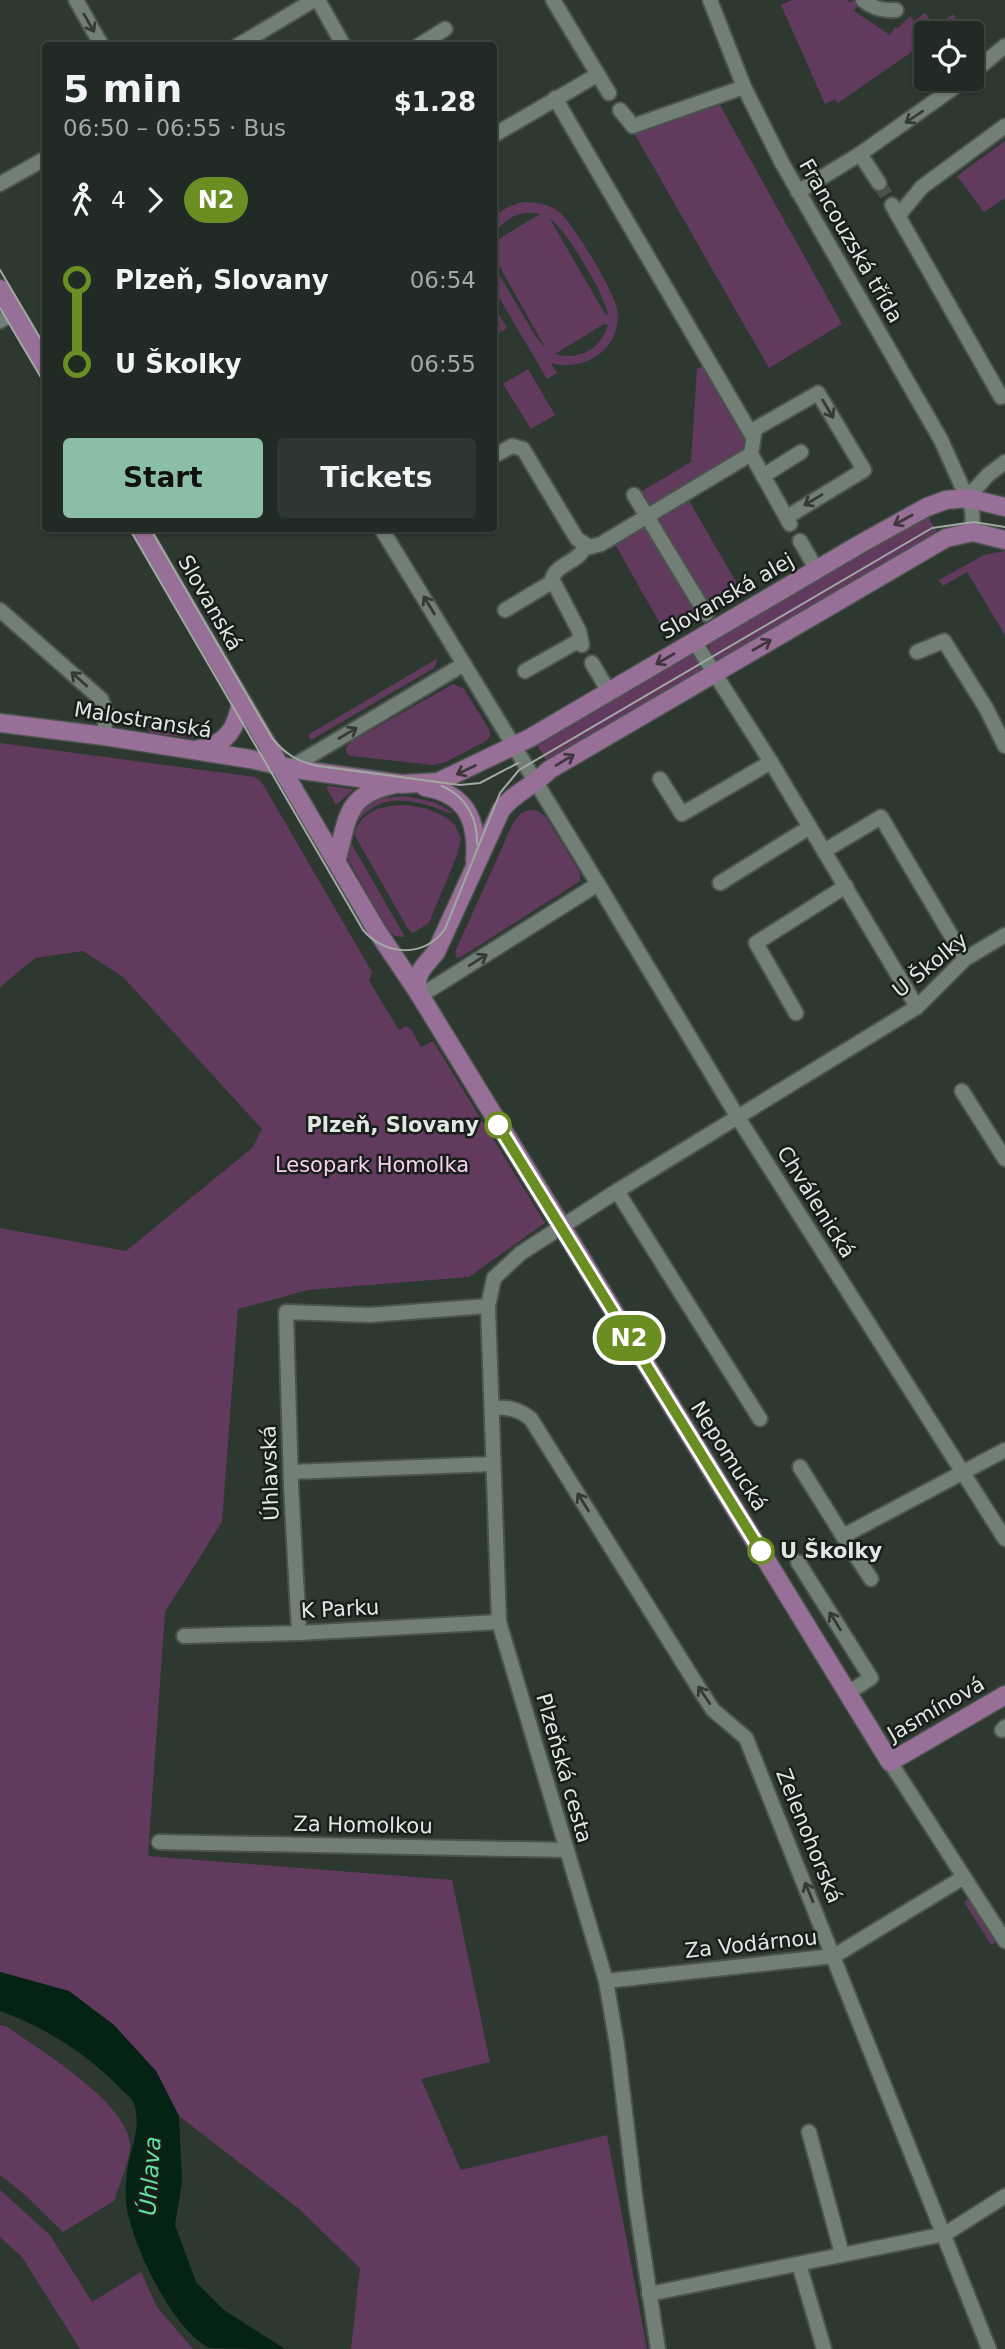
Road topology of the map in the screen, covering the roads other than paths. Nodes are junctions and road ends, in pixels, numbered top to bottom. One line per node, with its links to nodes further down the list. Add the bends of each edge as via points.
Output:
1 (76, 0): 8 (street, one-way to 8)
2 (316, 0): 9 (street); 10 (street)
3 (553, 0): 14 (street)
4 (710, 0): 15 (street, Francouzská třída)
5 (863, 0): 6 (street, via 881,10)
6 (896, 10)
7 (445, 29): 11 (street)
8 (100, 42)
9 (244, 42)
10 (342, 42)
11 (424, 42)
12 (1005, 46): 13 (street)
13 (984, 63)
14 (597, 75): 17 (street); 18 (street)
15 (744, 87): 19 (street, via 633,126); 26 (street, Francouzská třída)
16 (949, 91): 22 (street, one-way to 22)
17 (609, 93)
18 (555, 99): 21 (street); 31 (street)
19 (620, 110)
20 (1005, 126): 30 (street, via 895,210)
21 (497, 133)
22 (860, 154): 24 (street); 26 (street)
23 (42, 160): 25 (street)
24 (879, 183)
25 (0, 184)
26 (798, 192): 38 (street, Francouzská třída, via 941,440)
27 (0, 289): 28 (main road)
28 (7, 317): 29 (main road)
29 (42, 362)
30 (1001, 390)
31 (754, 433): 34 (street); 36 (street, one-way to 36, via 818,393 864,470 788,520)
32 (802, 452): 36 (street)
33 (497, 454): 46 (street, via 512,446 523,449)
34 (751, 454): 36 (street); 40 (street)
35 (1005, 462): 38 (street)
36 (763, 475)
37 (634, 495): 40 (street)
38 (967, 498): 39 (main road, Slovanská alej); 43 (street); 47 (main road, Slovanská alej, one-way to 47, via 927,507)
39 (1005, 507)
40 (647, 516): 46 (street, via 596,547); 51 (street)
41 (141, 532): 59 (main road, Slovanská)
42 (389, 532): 55 (street, Chválenická, one-way to 42)
43 (972, 532): 44 (main road); 57 (main road, one-way to 43, via 930,547)
44 (1005, 540)
45 (800, 541): 47 (street)
46 (585, 546): 48 (street, via 582,554 556,571)
47 (817, 570): 52 (main road, Slovanská alej)
48 (552, 582): 50 (street); 56 (street, via 581,643)
49 (0, 610): 61 (street, one-way to 49, via 106,712 101,699)
50 (505, 610)
51 (706, 614)
52 (694, 641): 57 (street); 58 (main road, Slovanská alej, one-way to 58)
53 (917, 652): 62 (street, via 944,642)
54 (592, 663): 58 (street)
55 (464, 664): 63 (street, Chválenická); 66 (street, one-way to 55)
56 (525, 671)
57 (715, 673): 65 (street); 68 (main road, one-way to 57, via 548,770)
58 (609, 692): 63 (main road, Slovanská alej)
59 (241, 701): 64 (main road, via 237,723 225,739 206,748); 66 (main road, Slovanská)
60 (0, 723): 61 (main road, Malostranská)
61 (104, 736): 64 (main road, Malostranská)
62 (1005, 746)
63 (514, 747): 68 (street, Chválenická); 69 (main road, Slovanská alej, one-way to 69, via 438,782)
64 (185, 749): 66 (main road, Malostranská)
65 (771, 762): 67 (street, via 682,814); 70 (street)
66 (284, 766): 69 (main road, Malostranská); 72 (main road, Slovanská)
67 (660, 779)
68 (536, 783): 73 (main road, via 505,804); 75 (street, Chválenická)
69 (409, 784): 72 (main road, via 377,788 363,796 342,832); 73 (main road, via 447,793 465,808 475,837)
70 (810, 827): 71 (street); 74 (street)
71 (824, 851): 76 (street); 79 (street, via 881,817)
72 (336, 861): 80 (main road)
73 (473, 871): 78 (main road)
74 (720, 883)
75 (598, 884): 81 (street, one-way to 75); 85 (street, Chválenická)
76 (845, 886): 82 (street); 83 (street, via 756,943)
77 (1005, 935): 79 (street, U Školky)
78 (429, 959): 80 (main road, via 415,964); 81 (main road, via 418,973)
79 (965, 959): 82 (street, U Školky)
80 (396, 960): 81 (main road, Nepomucká)
81 (419, 994): 88 (main road, Nepomucká)
82 (917, 1006): 85 (street, U Školky)
83 (796, 1013)
84 (962, 1091): 86 (street)
85 (737, 1116): 87 (street, U Školky); 96 (street, Chválenická)
86 (1005, 1159)
87 (617, 1191): 88 (street, U Školky); 91 (street)
88 (561, 1227): 89 (street, Plzeňská cesta, via 521,1253 494,1278); 104 (main road, Nepomucká)
89 (488, 1306): 90 (street, Plzeňská cesta); 95 (street, Úhlavská, via 370,1315 286,1312)
90 (492, 1408): 93 (street, Plzeňská cesta); 111 (street, Zelenohorská, one-way to 90, via 746,1738 713,1710 531,1419 510,1408)
91 (760, 1419)
92 (1005, 1450): 96 (street)
93 (494, 1464): 95 (street); 101 (street, Plzeňská cesta)
94 (800, 1467): 97 (street)
95 (291, 1472): 102 (street, Úhlavská)
96 (964, 1472): 97 (street); 98 (street, Chválenická)
97 (843, 1536): 100 (street)
98 (1005, 1539)
99 (798, 1562): 104 (street, one-way to 99, via 871,1678)
100 (871, 1579)
101 (499, 1622): 102 (street, K Parku); 108 (street, Plzeňská cesta)
102 (299, 1633): 103 (street, K Parku)
103 (184, 1636)
104 (848, 1693): 106 (main road, Nepomucká)
105 (1003, 1702): 106 (main road, Jasmínová)
106 (890, 1762): 109 (street, Nepomucká)
107 (159, 1842): 108 (street, Za Homolkou)
108 (566, 1850): 112 (street, Plzeňská cesta)
109 (964, 1877): 110 (street, Nepomucká); 111 (street, Za Vodárnou)
110 (1005, 1941)
111 (834, 1956): 112 (street, Za Vodárnou); 115 (street, Zelenohorská)
112 (606, 1981): 118 (street, Plzeňská cesta)
113 (809, 2132): 116 (street)
114 (1005, 2196): 115 (street)
115 (945, 2234): 116 (street); 121 (street, Zelenohorská)
116 (842, 2254): 117 (street)
117 (799, 2264): 118 (street); 120 (street)
118 (649, 2294): 119 (street, Plzeňská cesta)
119 (658, 2349)
120 (824, 2349)
121 (989, 2349)

